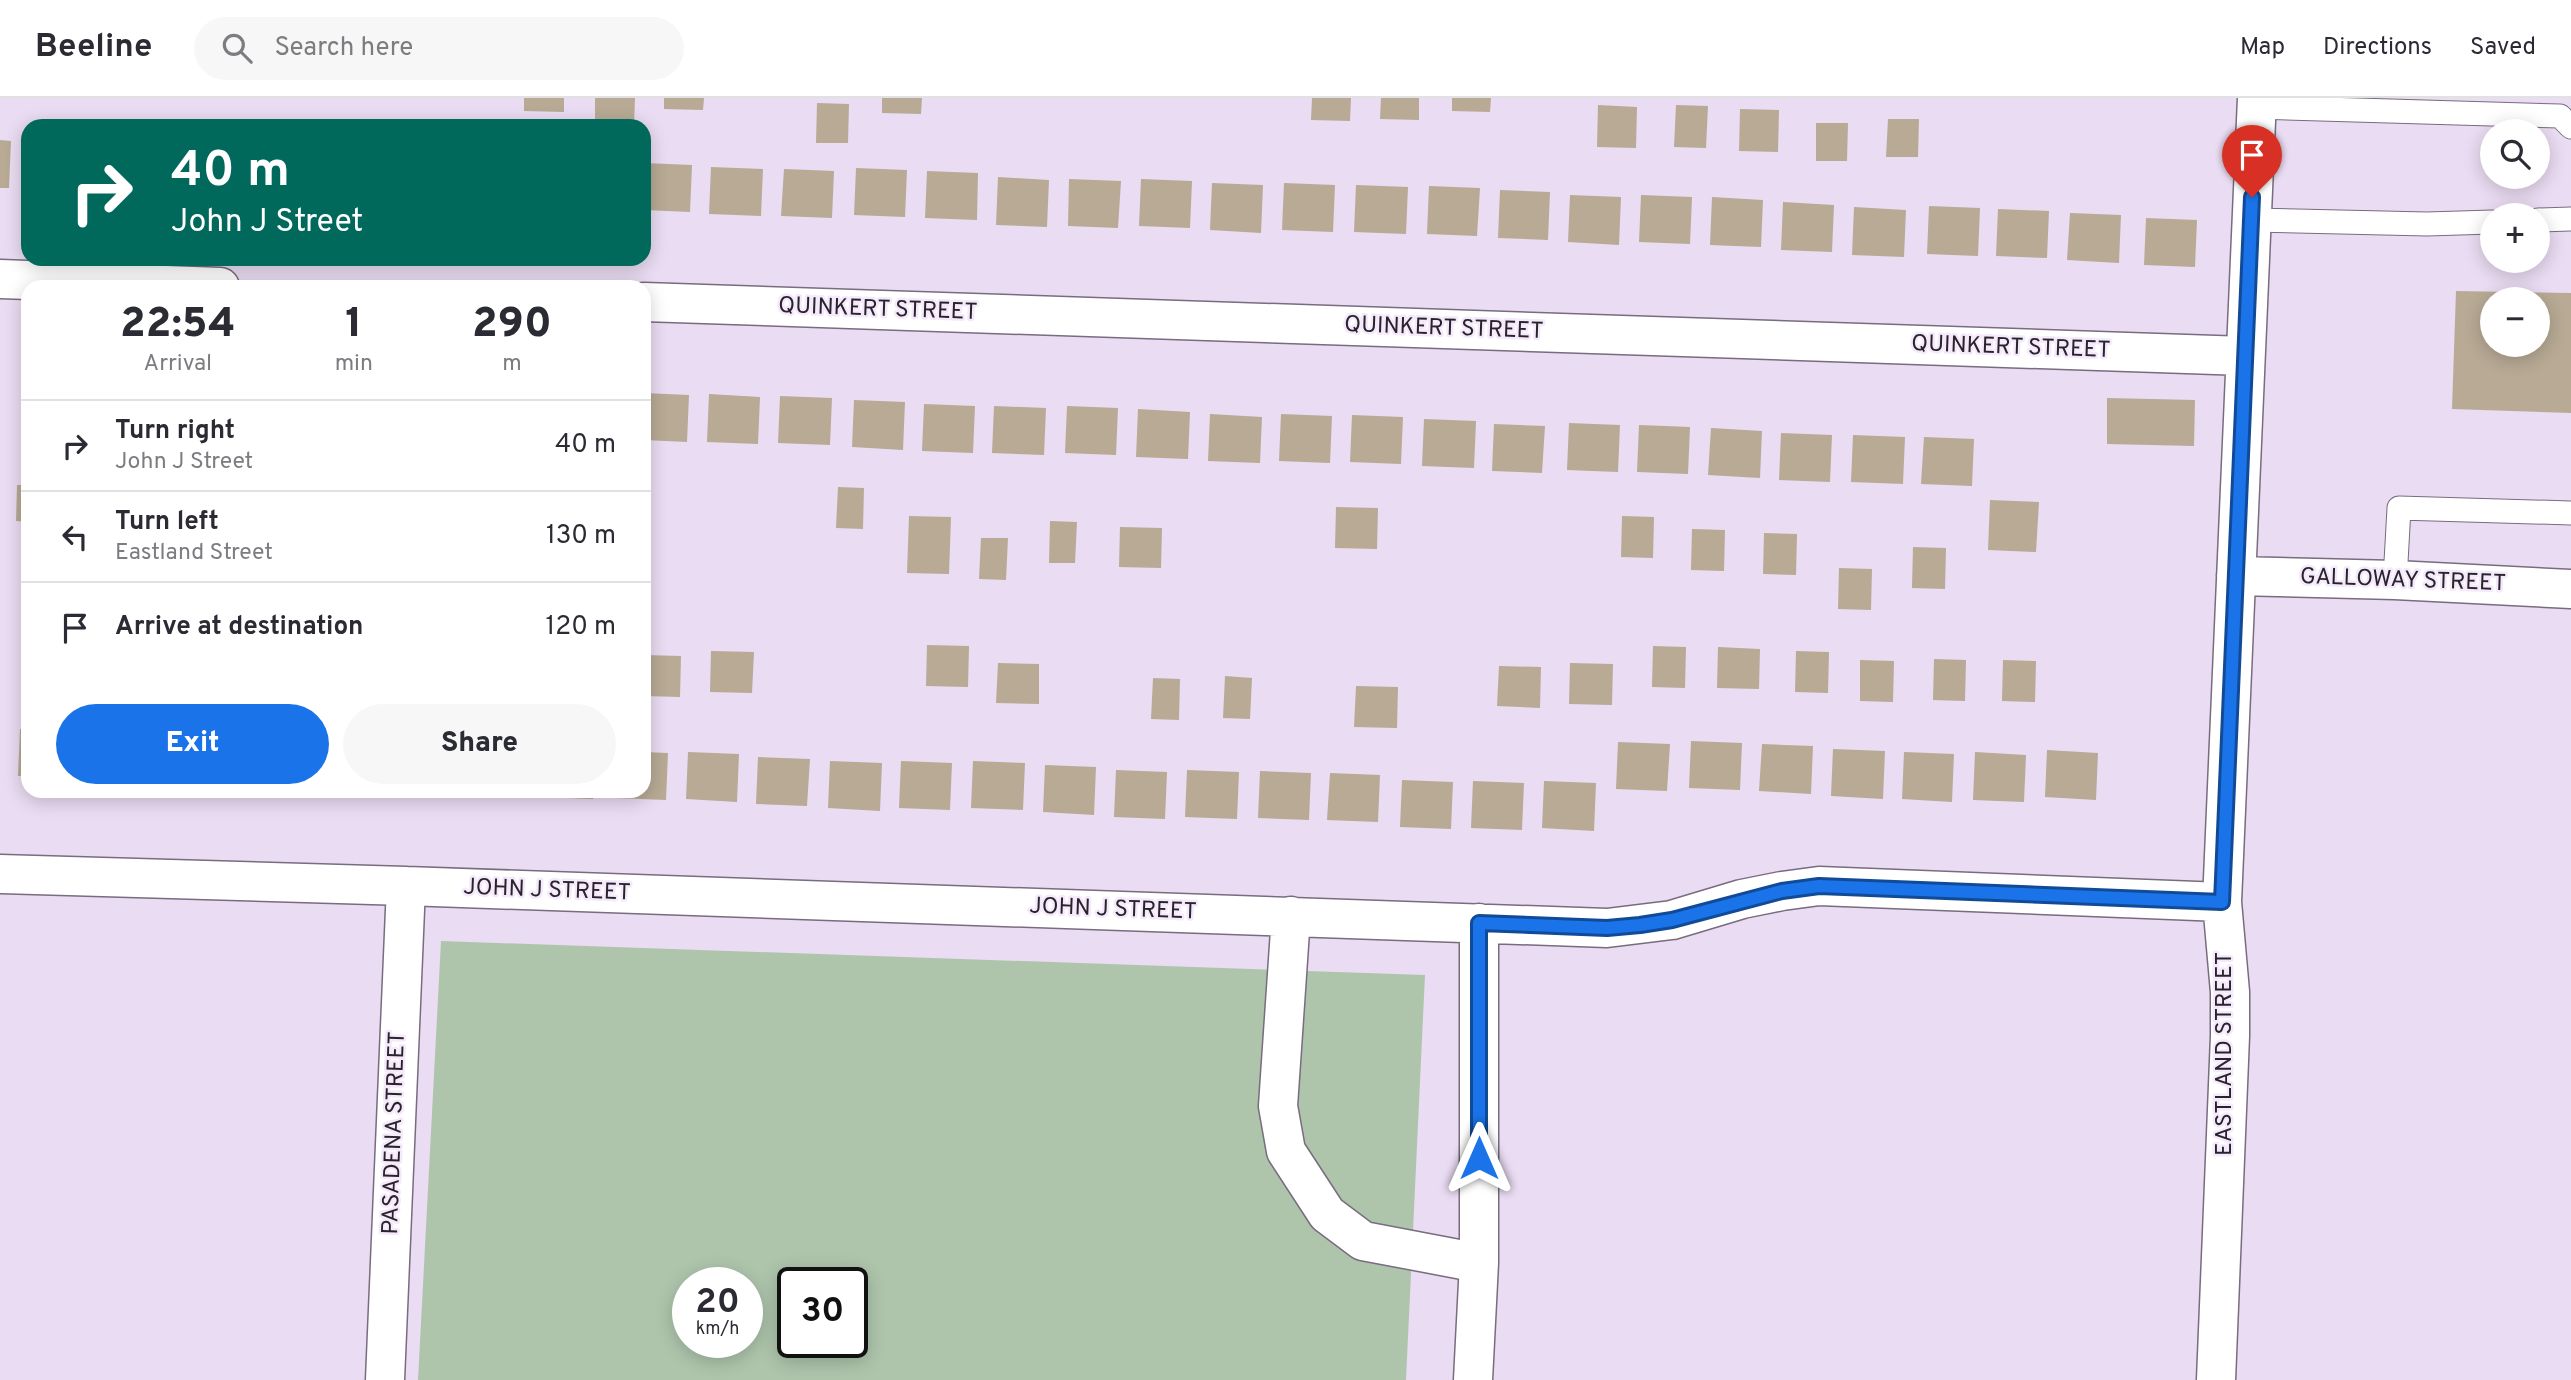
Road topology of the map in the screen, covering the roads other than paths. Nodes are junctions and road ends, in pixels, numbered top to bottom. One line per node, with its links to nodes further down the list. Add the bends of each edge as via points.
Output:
1 (2256, 102): 2 (lane, via 2560,116); 4 (street, EASTLAND STREET)
2 (2571, 127)
3 (2571, 219): 5 (lane)
4 (2251, 220): 6 (lane); 10 (street, EASTLAND STREET)
5 (2550, 220)
6 (2480, 222)
7 (0, 279): 8 (street)
8 (28, 280)
9 (651, 302): 10 (street, QUINKERT STREET)
10 (2245, 356): 12 (street, EASTLAND STREET)
11 (2571, 513): 13 (lane, via 2399,508)
12 (2236, 576): 13 (street, GALLOWAY STREET); 17 (street, EASTLAND STREET)
13 (2395, 580): 14 (street, GALLOWAY STREET)
14 (2571, 589)
15 (0, 874): 16 (street, JOHN J STREET)
16 (406, 886): 18 (street, JOHN J STREET); 21 (street, PASADENA STREET)
17 (2222, 902): 19 (street, JOHN J STREET, via 1819,886 1640,925); 23 (street, EASTLAND STREET, via 2230,1036)
18 (1292, 916): 19 (street, JOHN J STREET); 20 (street, via 1278,1106 1286,1150 1327,1214 1363,1241)
19 (1479, 923): 20 (street)
20 (1479, 1263): 22 (street)
21 (385, 1380)
22 (1473, 1380)
23 (2216, 1380)

